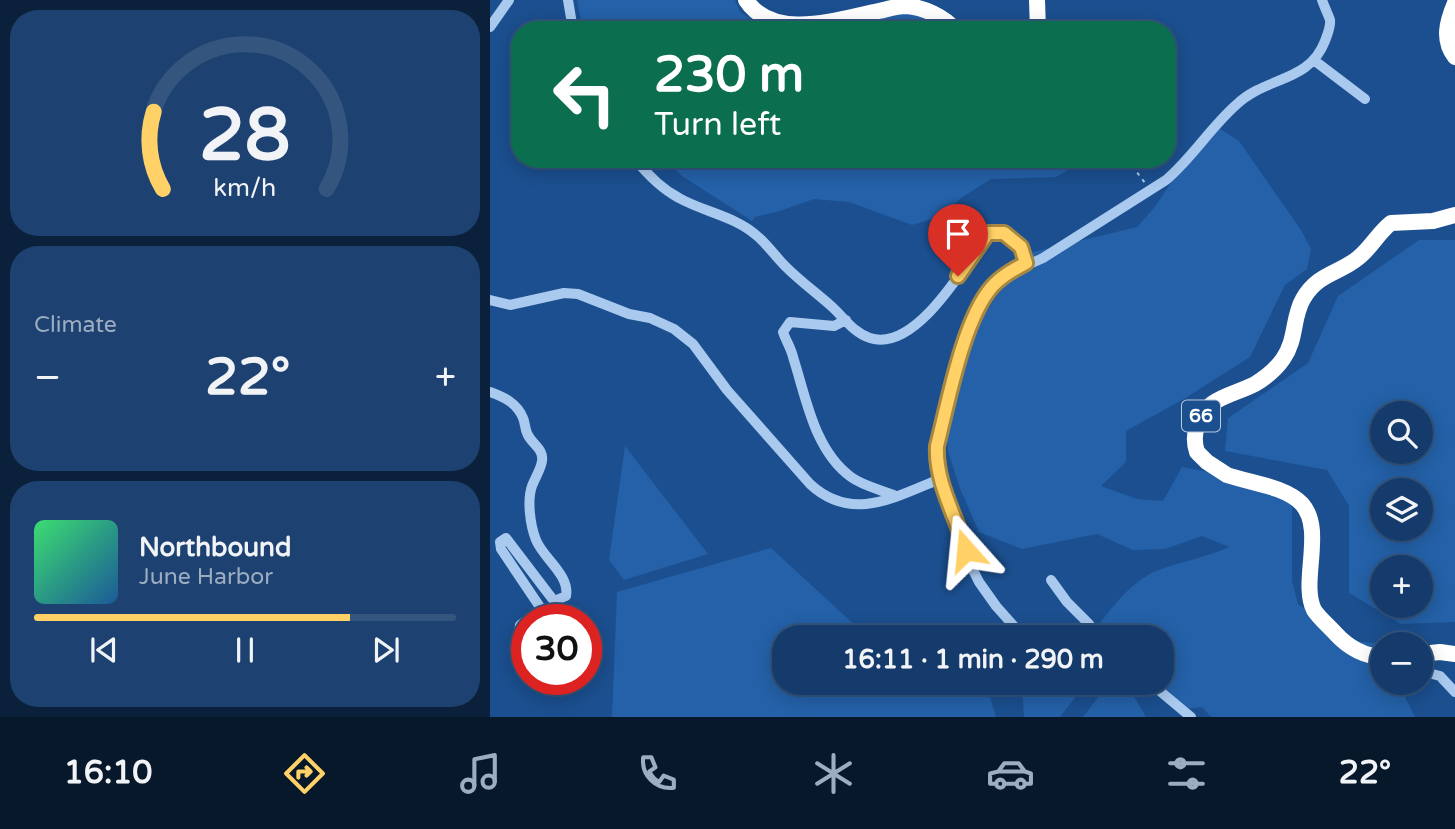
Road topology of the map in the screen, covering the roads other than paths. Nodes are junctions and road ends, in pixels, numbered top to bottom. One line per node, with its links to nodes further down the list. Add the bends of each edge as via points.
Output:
1 (509, 0): 12 (street)
2 (568, 0): 7 (street)
3 (746, 0): 8 (highway, via 764,17)
4 (1037, 0): 11 (highway)
5 (1322, 0): 14 (street, via 1330,21)
6 (1455, 3): 13 (highway, via 1446,34)
7 (572, 21)
8 (781, 21)
9 (833, 21): 10 (highway, via 906,6)
10 (943, 21)
11 (1038, 21)
12 (490, 27)
13 (1455, 57)
14 (1315, 61): 15 (street); 18 (street, via 1298,74 1250,93 1166,180 1043,258)
15 (1365, 99)
16 (642, 168): 20 (street, via 678,198 757,235 784,266)
17 (1455, 215): 30 (highway, 66, via 1391,223 1358,259 1327,274 1302,301 1294,339 1283,359 1253,385 1219,398 1205,409 1195,435 1197,452 1227,475 1280,491 1301,503 1312,532 1311,598 1315,610 1339,637)
18 (1026, 263): 20 (street, via 1021,247 1004,233 988,233 942,297 901,336 869,338); 22 (street, via 990,288 964,343 937,446)
19 (490, 300): 23 (street, via 510,305 578,294 629,314 650,317 693,345 821,495 858,505)
20 (846, 320): 23 (street, via 834,326 790,322 783,332 785,342 805,402 832,458 852,478)
21 (490, 392): 25 (street, via 517,407 527,434 542,451 530,503 536,540 564,580 566,596 554,601 506,538 500,542)
22 (940, 479): 23 (street); 26 (street, via 970,564)
23 (896, 496)
24 (1051, 580): 27 (street)
25 (538, 604)
26 (1013, 625)
27 (1090, 625)
28 (1433, 653): 29 (highway)
29 (1455, 653)
30 (1370, 656)
31 (1433, 674): 32 (street)
32 (1455, 692)
33 (1165, 695): 34 (street)
34 (1191, 717)

